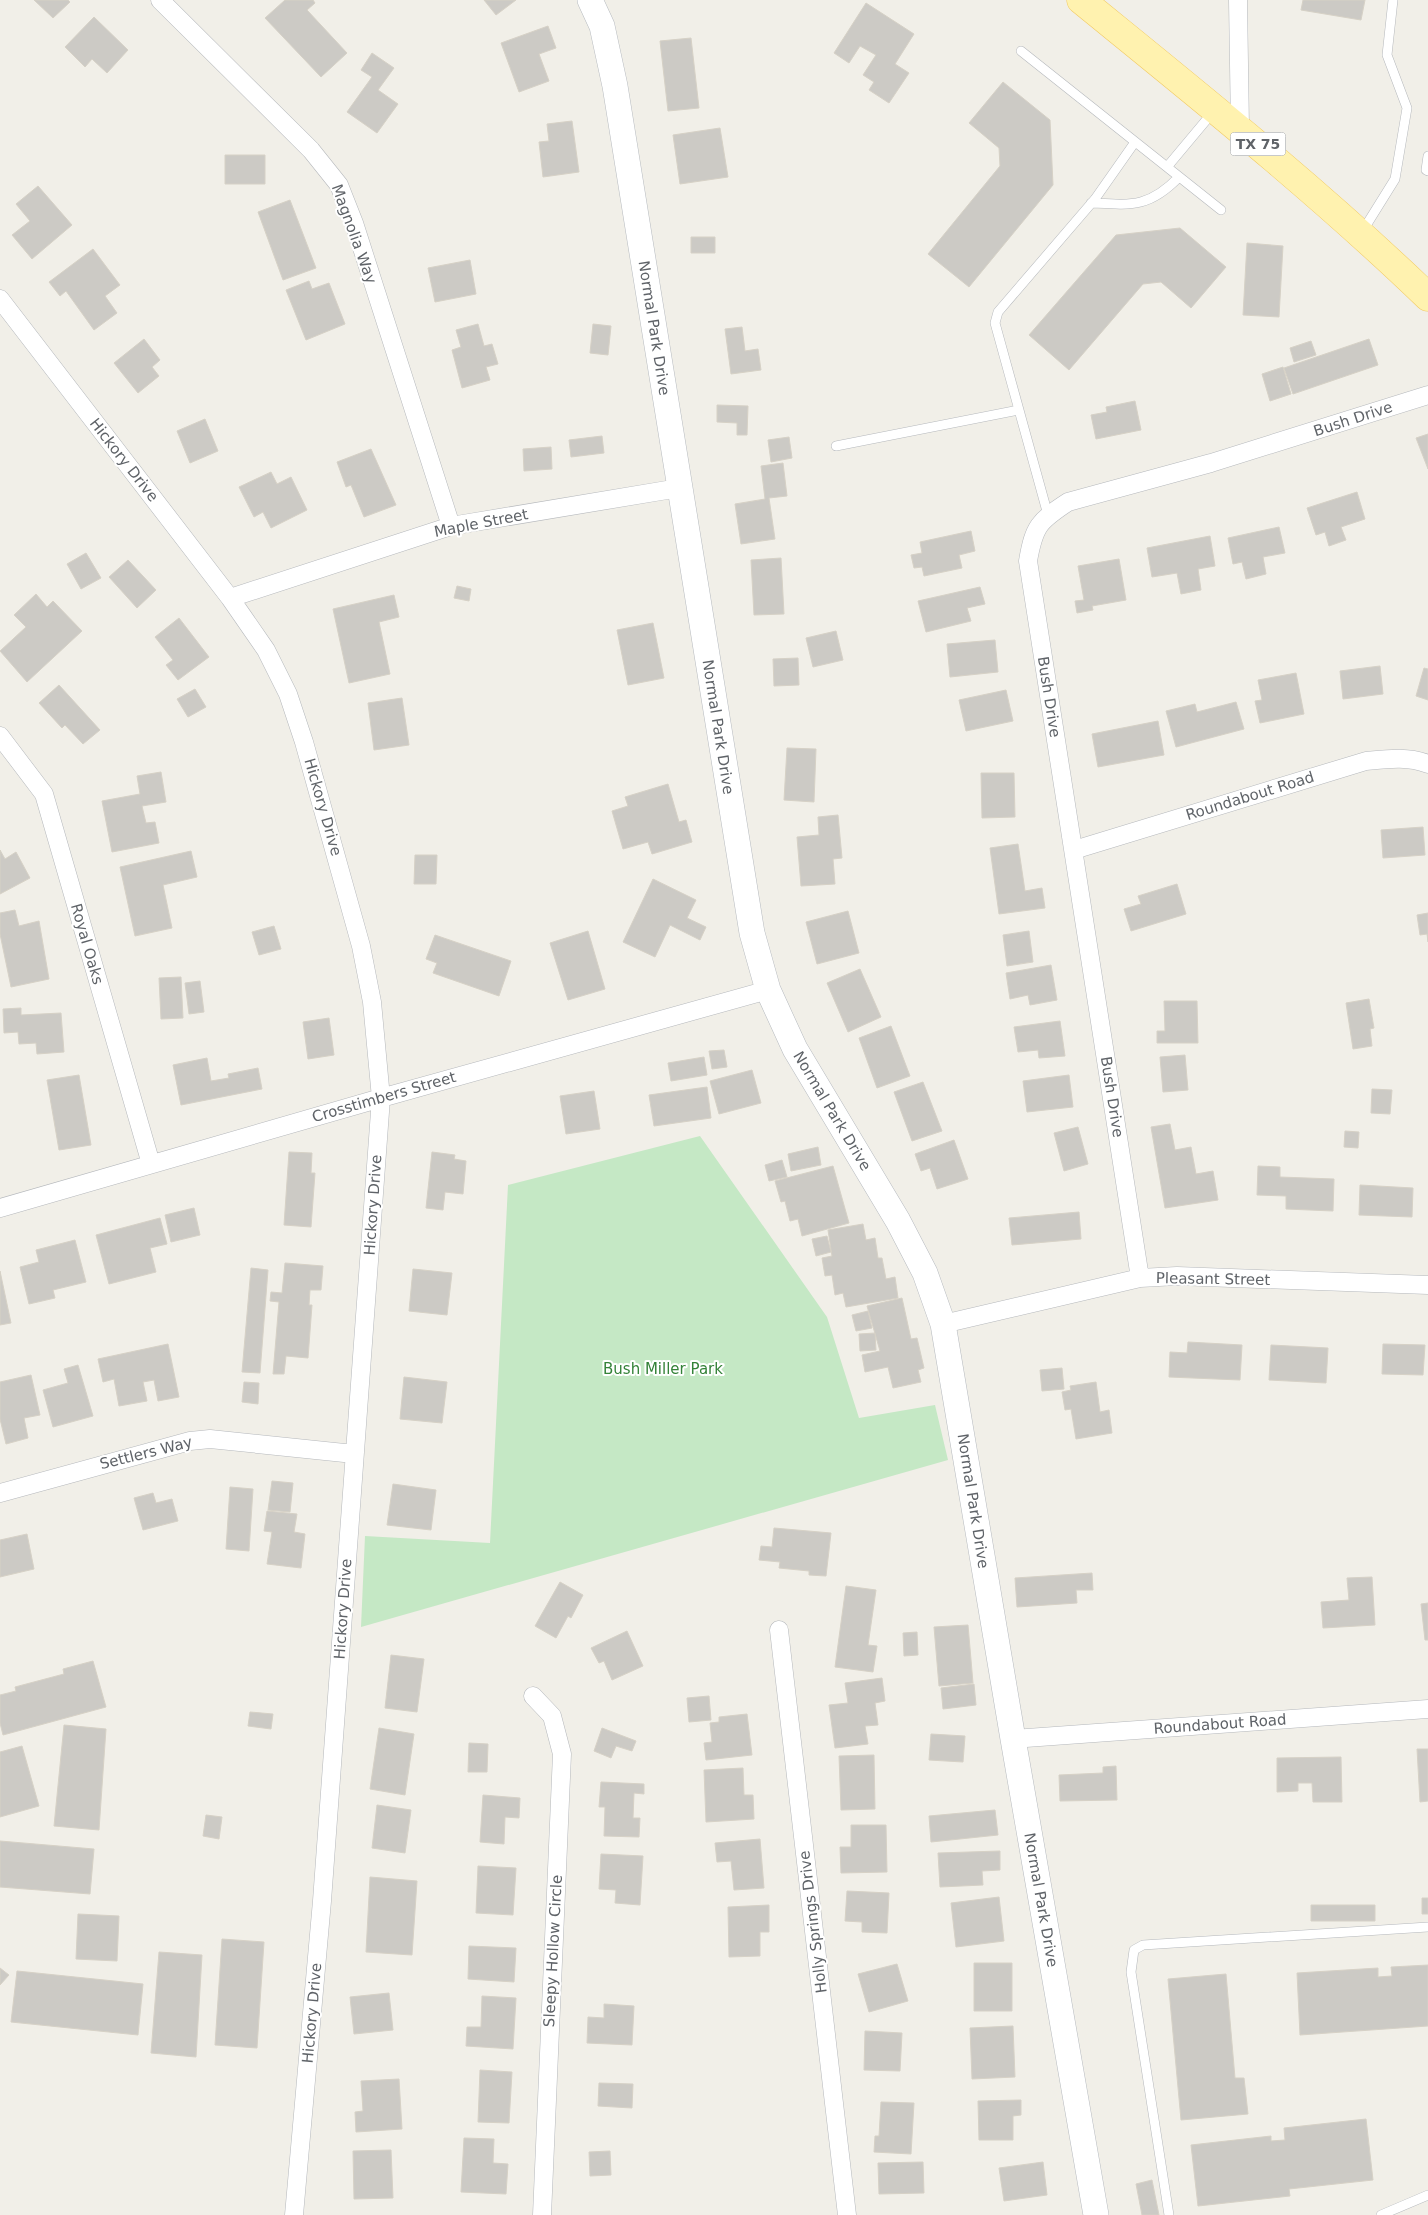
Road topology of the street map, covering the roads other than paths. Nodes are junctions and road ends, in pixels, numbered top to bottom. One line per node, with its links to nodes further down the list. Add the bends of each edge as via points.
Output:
1 (160, 0): 24 (street, Magnolia Way, via 311,150 339,185)
2 (590, 0): 22 (street, Normal Park Drive, via 602,26 615,86)
3 (1081, 0): 7 (main road, TX 75)
4 (1238, 0): 8 (street)
5 (1393, 0): 16 (lane, via 1387,55 1407,108 1395,179)
6 (1021, 52): 9 (lane)
7 (1216, 109): 8 (main road, TX 75); 11 (lane)
8 (1240, 128): 16 (main road, TX 75)
9 (1135, 142): 11 (lane); 14 (lane)
10 (1428, 156): 12 (lane)
11 (1167, 167): 13 (lane)
12 (1428, 171)
13 (1179, 177): 14 (lane, via 1164,193 1134,205); 15 (lane)
14 (1091, 204): 20 (lane, via 998,312 995,323)
15 (1221, 210)
16 (1360, 234): 17 (main road, TX 75)
17 (1428, 297)
18 (0, 299): 25 (street, Hickory Drive)
19 (1428, 395): 23 (street, Bush Drive, via 1212,463 1068,502)
20 (1019, 410): 21 (lane); 23 (lane)
21 (836, 446)
22 (679, 488): 24 (street, Maple Street); 29 (street, Normal Park Drive, via 752,934)
23 (1048, 515): 28 (street, Bush Drive, via 1033,534 1028,561)
24 (451, 526): 25 (street, Maple Street)
25 (230, 598): 30 (street, Hickory Drive, via 266,650 288,694 304,742 362,946 372,1002)
26 (0, 736): 31 (street, Royal Oaks, via 44,794)
27 (1428, 764): 28 (street, Roundabout Road, via 1394,758 1366,761)
28 (1074, 850): 33 (street, Bush Drive)
29 (768, 990): 30 (street, Crosstimbers Street); 35 (street, Normal Park Drive, via 794,1049 925,1273)
30 (381, 1098): 31 (street, Crosstimbers Street); 36 (street, Hickory Drive)
31 (150, 1164): 32 (street, Crosstimbers Street)
32 (0, 1208)
33 (1140, 1278): 34 (street, Pleasant Street, via 1177,1276); 35 (street, Pleasant Street)
34 (1428, 1285)
35 (943, 1324): 41 (street, Normal Park Drive)
36 (354, 1454): 37 (street, Settlers Way, via 210,1439 190,1441); 44 (street, Hickory Drive, via 322,1901)
37 (0, 1493)
38 (779, 1630): 46 (street, Holly Springs Drive)
39 (533, 1696): 45 (street, Sleepy Hollow Circle, via 552,1716 562,1754)
40 (1428, 1709): 41 (street, Roundabout Road)
41 (1012, 1739): 47 (street, Normal Park Drive)
42 (1428, 1928): 48 (lane, via 1143,1945 1134,1950 1131,1972)
43 (1428, 2195): 49 (lane)
44 (294, 2215)
45 (542, 2215)
46 (846, 2215)
47 (1096, 2215)
48 (1169, 2215)
49 (1381, 2215)

